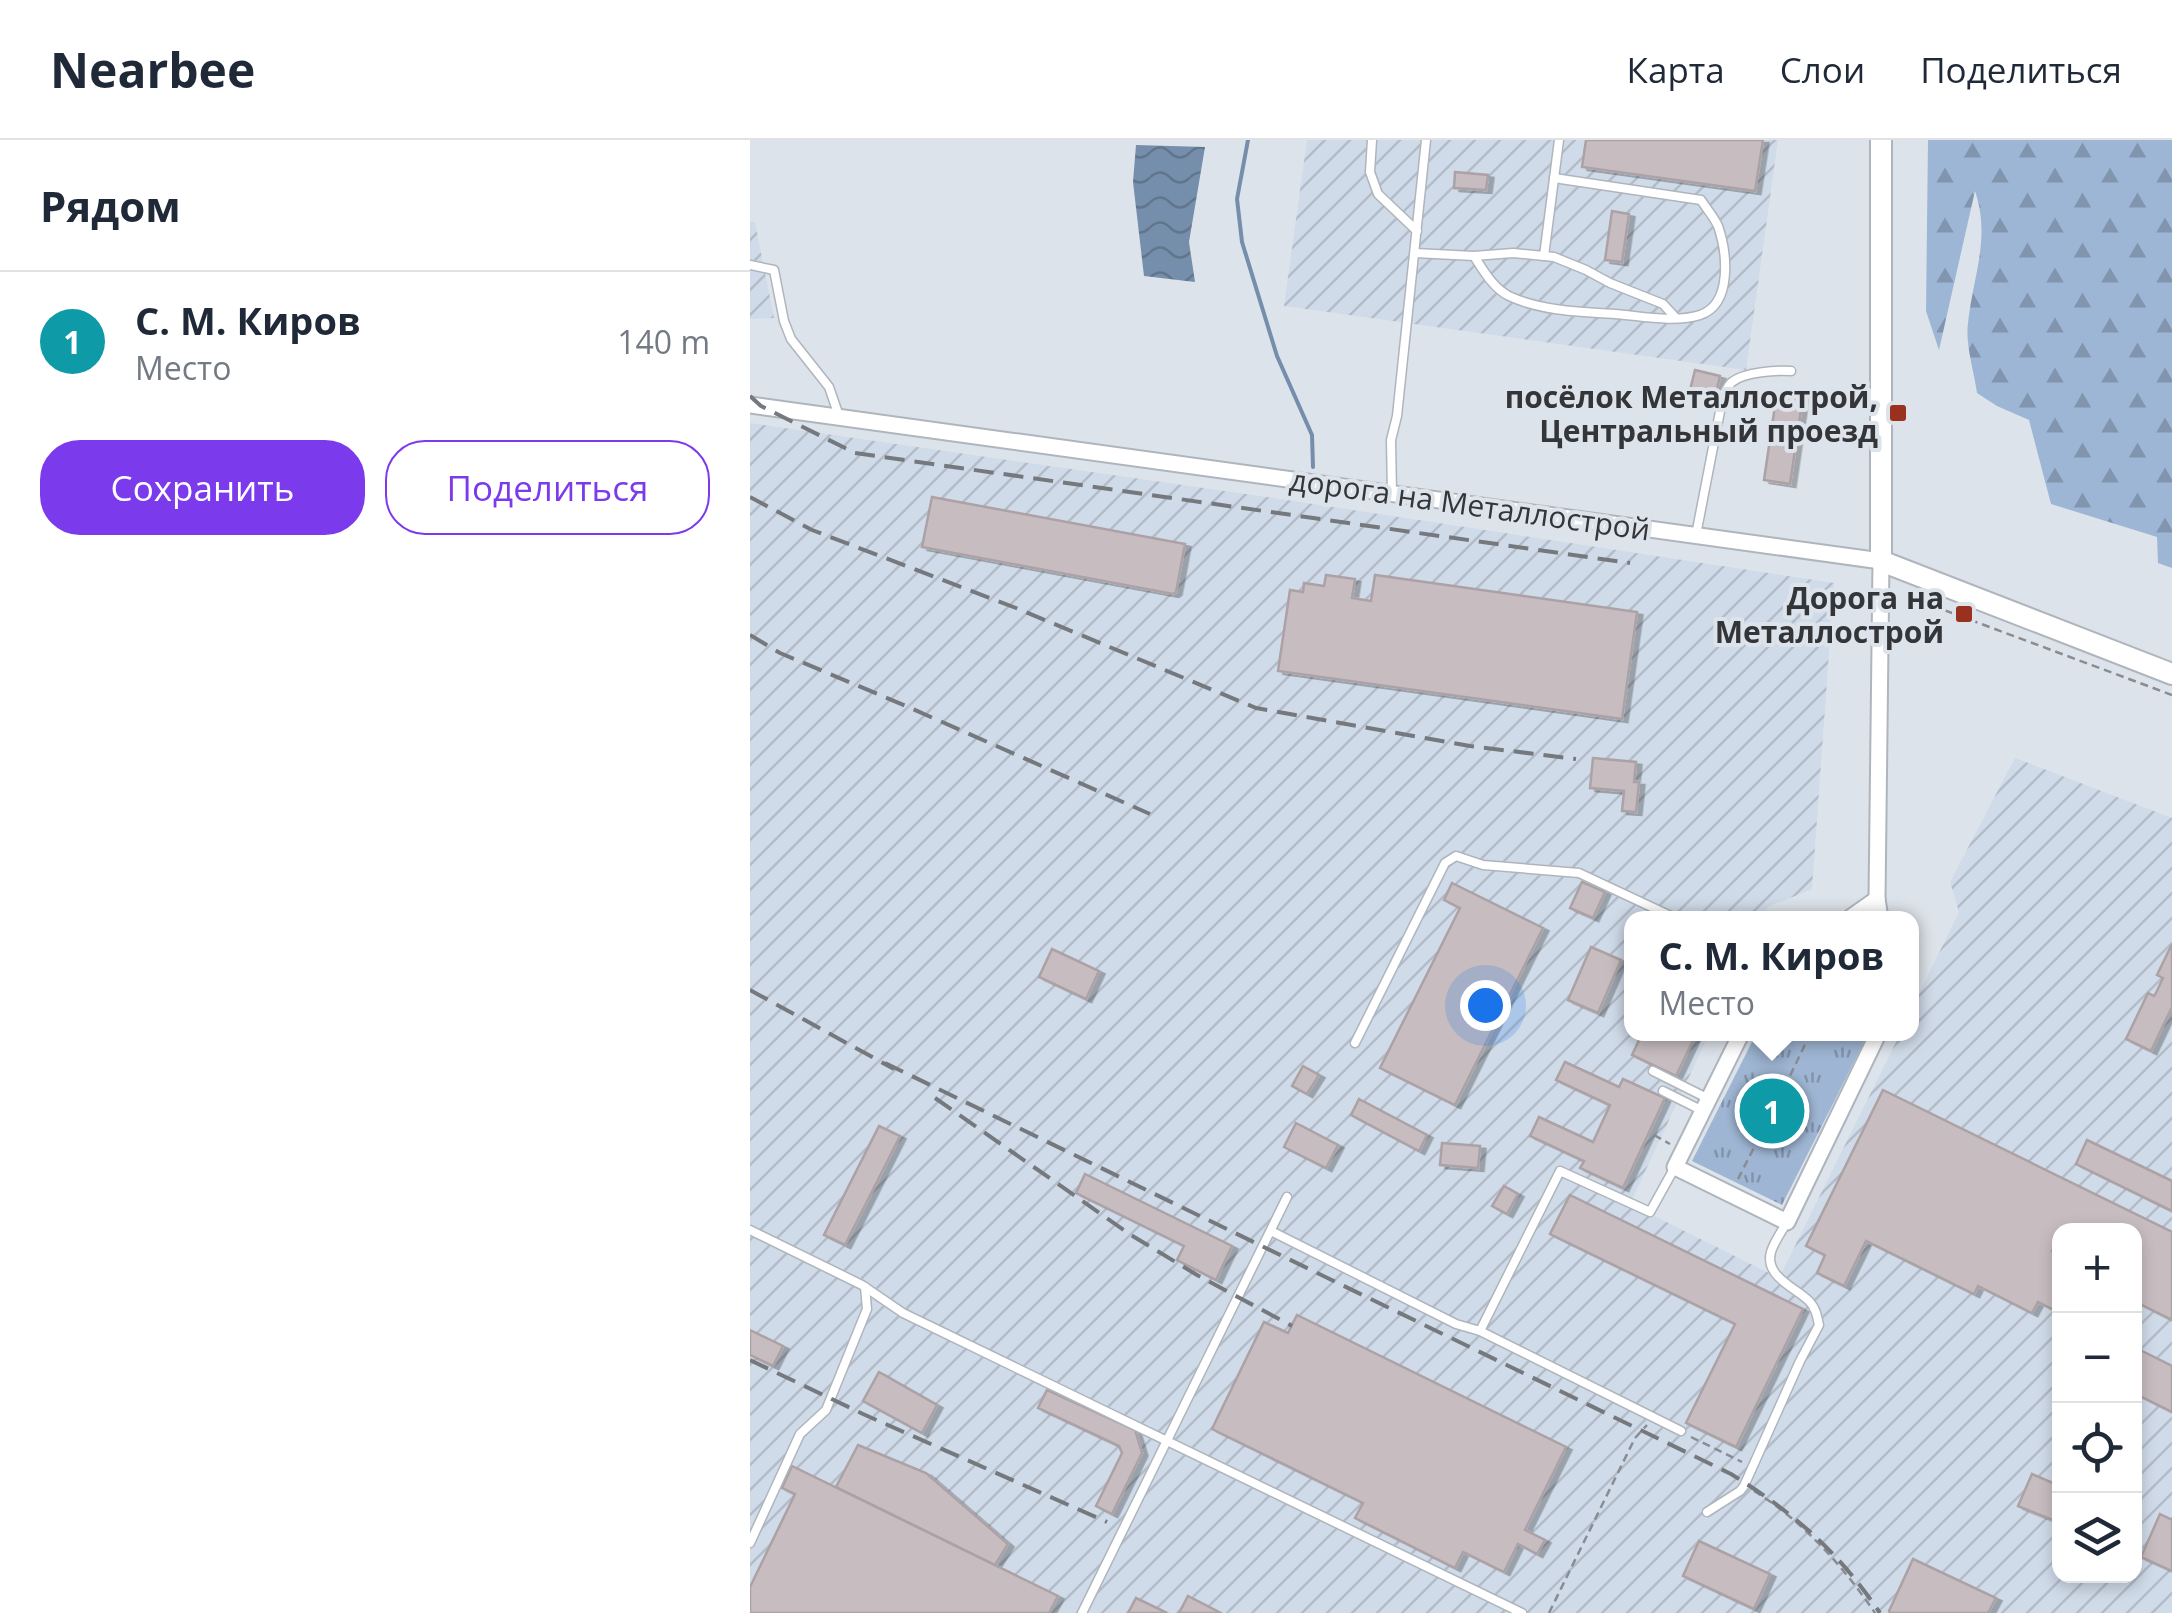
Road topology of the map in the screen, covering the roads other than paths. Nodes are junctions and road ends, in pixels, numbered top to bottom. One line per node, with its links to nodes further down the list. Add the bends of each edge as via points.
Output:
1 (1372, 140): 6 (lane, via 1370,172 1378,194)
2 (1426, 140): 6 (lane)
3 (1560, 140): 5 (lane)
4 (1880, 140): 17 (street)
5 (1554, 178): 9 (lane); 11 (lane, via 1701,200 1717,224 1726,260 1722,292 1700,315)
6 (1418, 231): 7 (lane)
7 (1415, 252): 8 (lane); 15 (lane, via 1391,440)
8 (1474, 256): 9 (lane); 11 (lane, via 1506,295 1532,304)
9 (1544, 256): 11 (lane, via 1663,304)
10 (750, 265): 14 (lane, via 774,270 791,340 829,387)
11 (1676, 318)
12 (1791, 371): 16 (lane, via 1742,378 1723,396)
13 (750, 405): 14 (street, дорога на Металлострой)
14 (838, 416): 15 (street, дорога на Металлострой)
15 (1392, 493): 16 (street, дорога на Металлострой)
16 (1696, 535): 17 (street, дорога на Металлострой)
17 (1881, 561): 18 (street, дорога на Металлострой); 19 (street)
18 (2172, 674)
19 (1878, 899): 21 (street); 22 (street)
20 (1660, 911): 25 (lane, via 1580,873 1483,865 1456,856 1445,863)
21 (1860, 911)
22 (1879, 911)
23 (1738, 1041): 28 (street)
24 (1877, 1041): 31 (street)
25 (1355, 1043)
26 (1653, 1071): 28 (lane)
27 (1663, 1091): 28 (lane)
28 (1706, 1105): 29 (street)
29 (1675, 1167): 31 (street); 35 (lane, via 1650,1212 1560,1171)
30 (1287, 1198): 33 (lane)
31 (1787, 1222): 38 (lane, via 1770,1254 1772,1266 1814,1306 1819,1325 1744,1486)
32 (750, 1230): 34 (lane)
33 (1270, 1231): 35 (lane); 37 (lane)
34 (865, 1287): 37 (lane, via 902,1313); 39 (lane, via 867,1309 826,1410 800,1434)
35 (1480, 1331): 36 (lane)
36 (1681, 1431)
37 (1167, 1441): 40 (lane); 41 (lane)
38 (1707, 1512)
39 (750, 1543)
40 (1082, 1613)
41 (1521, 1613)

